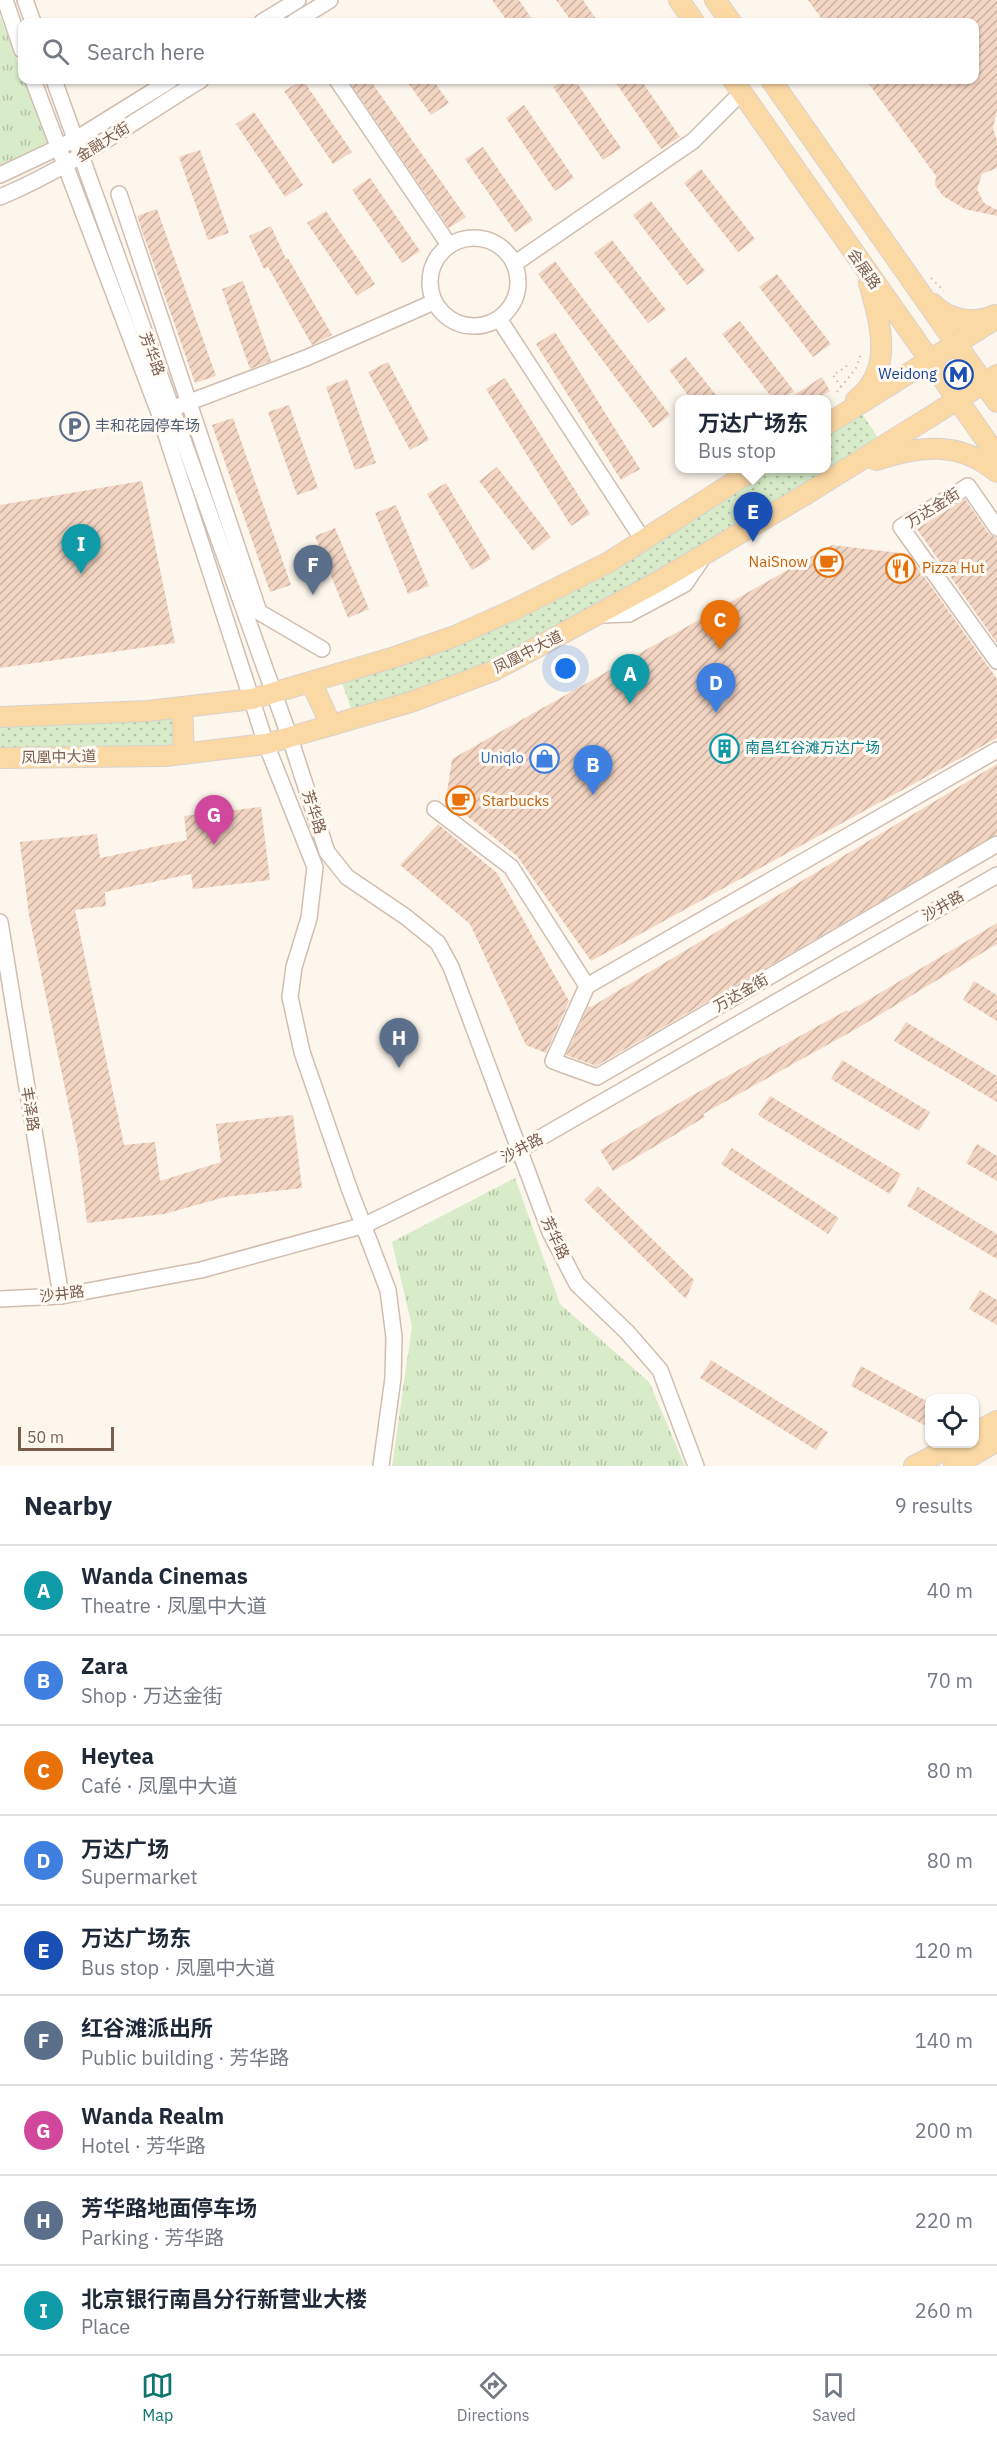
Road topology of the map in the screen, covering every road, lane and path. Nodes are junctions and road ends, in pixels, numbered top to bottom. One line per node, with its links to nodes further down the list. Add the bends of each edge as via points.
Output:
1 (4, 0): 12 (street)
2 (25, 0): 8 (street)
3 (298, 0): 9 (street)
4 (330, 0): 7 (street)
5 (678, 0): 10 (main road)
6 (715, 0): 11 (main road)
7 (312, 11)
8 (32, 18)
9 (269, 18)
10 (691, 18)
11 (727, 18)
12 (18, 39)
13 (34, 84): 21 (street, 芳华路)
14 (55, 84): 20 (street, 芳华路)
15 (165, 84): 20 (street, 金融大街)
16 (195, 84): 22 (street, 金融大街)
17 (340, 84): 27 (street)
18 (774, 84): 30 (main road)
19 (738, 86): 28 (street, via 693,141); 29 (main road, 会展路)
20 (76, 139): 21 (street, 金融大街); 22 (street, 芳华路)
21 (57, 147): 23 (street, 芳华路); 24 (street, 金融大街)
22 (82, 156): 23 (street, 金融大街); 45 (street, 芳华路)
23 (64, 166): 26 (street, 金融大街); 58 (street, 芳华路, via 158,410)
24 (0, 175)
25 (119, 194): 44 (street)
26 (0, 197)
27 (449, 245): 28 (street, via 463,238 494,242); 32 (street, via 432,264 429,277)
28 (514, 264): 34 (street, via 518,276 516,294)
29 (865, 269): 37 (main road, 会展路); 46 (main road, via 881,327 881,359 872,381 860,396)
30 (920, 277): 31 (path); 33 (main road, via 936,307 957,319); 35 (main road)
31 (945, 292)
32 (434, 302): 34 (street, via 443,314 470,326); 44 (street, via 306,358)
33 (997, 316): 35 (main road)
34 (499, 319): 53 (street)
35 (956, 343): 37 (main road); 39 (main road)
36 (861, 354): 40 (path)
37 (929, 360): 42 (main road, 会展路); 47 (main road)
38 (848, 362): 40 (path, via 833,375)
39 (991, 379): 42 (main road, 凤凰中大道); 43 (main road)
40 (841, 387): 41 (path)
41 (837, 392)
42 (957, 400): 48 (main road, 会展路); 49 (main road, 凤凰中大道)
43 (997, 402)
44 (188, 403): 45 (street); 54 (street, via 259,612)
45 (172, 409): 57 (street, 芳华路)
46 (831, 419)
47 (831, 420)
48 (997, 456)
49 (845, 471): 50 (main road, via 920,448 951,448); 61 (main road, 凤凰中大道, via 600,615 493,672)
50 (997, 472)
51 (748, 473): 53 (main road)
52 (997, 528): 55 (street, 万达金街, via 968,486 901,527)
53 (643, 540): 56 (main road, via 598,567 456,636)
54 (322, 649)
55 (997, 661)
56 (311, 682): 57 (main road); 61 (main road)
57 (273, 693): 58 (main road); 62 (street, 芳华路)
58 (252, 699): 59 (main road); 63 (street, 芳华路)
59 (182, 707): 60 (main road); 65 (main road)
60 (0, 717)
61 (332, 726): 62 (main road, 凤凰中大道)
62 (290, 738): 63 (main road, 凤凰中大道); 72 (street, 芳华路, via 327,852 347,877 438,943 451,967)
63 (266, 744): 65 (main road, 凤凰中大道); 73 (street, 芳华路, via 315,867 309,918 294,967 290,997 302,1052)
64 (997, 750): 71 (street)
65 (184, 754): 66 (main road, 凤凰中大道)
66 (0, 758)
67 (435, 809): 71 (street, via 511,867)
68 (997, 844): 71 (street, 万达金街, via 597,1077 553,1061)
69 (997, 875): 72 (street, 沙井路)
70 (0, 922): 74 (street, 丰泽路)
71 (587, 986)
72 (519, 1150): 73 (street, 沙井路); 81 (street, 芳华路, via 550,1232 577,1284 660,1370)
73 (365, 1225): 74 (street, 沙井路, via 201,1270); 80 (street, 芳华路, via 388,1290 394,1337 393,1378)
74 (61, 1296): 75 (street, 沙井路)
75 (0, 1299)
76 (997, 1421): 77 (main road)
77 (979, 1431)
78 (997, 1441): 83 (main road)
79 (947, 1448): 82 (main road)
80 (381, 1466)
81 (696, 1466)
82 (914, 1466)
83 (954, 1466)

